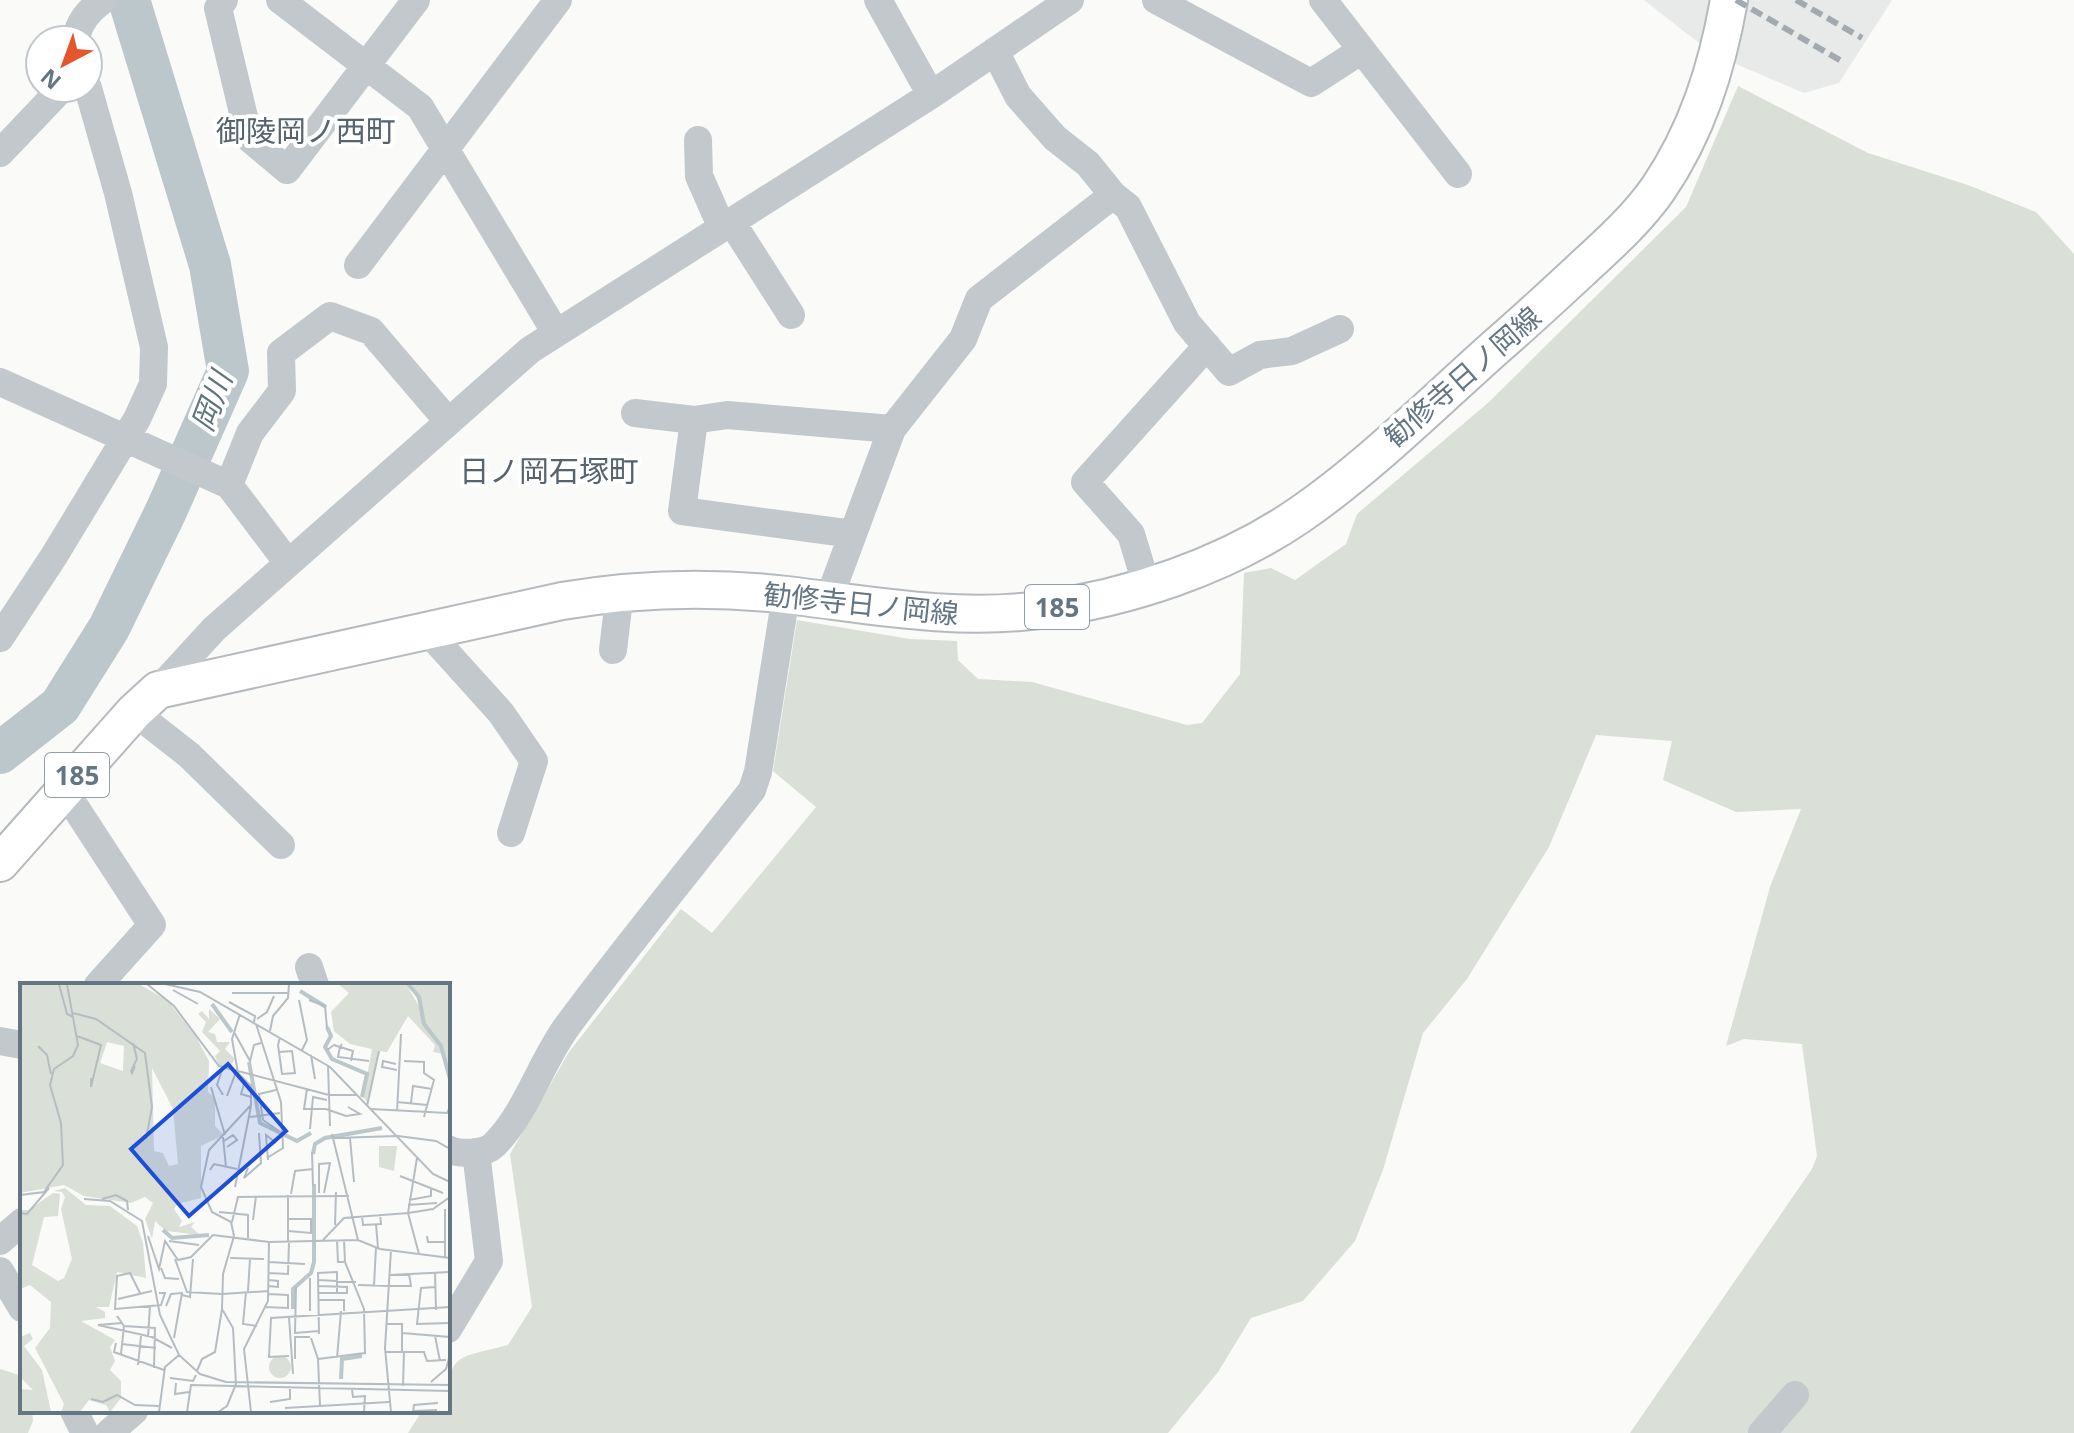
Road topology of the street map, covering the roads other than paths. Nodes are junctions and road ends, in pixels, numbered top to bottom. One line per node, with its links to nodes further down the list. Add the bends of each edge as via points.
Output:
1 (103, 0): 11 (street)
2 (224, 0): 14 (street, via 218,8 249,138 287,170)
3 (280, 0): 14 (street)
4 (558, 0): 19 (street)
5 (878, 0): 15 (street)
6 (1070, 0): 13 (street, 185)
7 (1156, 0): 12 (street, via 1311,83)
8 (1323, 0): 12 (street)
9 (1729, 0): 38 (main road, 勧修寺日ノ岡線 / 185, via 1713,73 1693,130 1629,225 1320,500 1234,551)
10 (411, 2): 14 (street)
11 (81, 24)
12 (1362, 50): 21 (street)
13 (995, 51): 15 (street, 185); 22 (street, via 1018,96)
14 (367, 67): 19 (street, via 420,107)
15 (931, 95): 23 (street, 185)
16 (47, 104): 20 (street)
17 (93, 104): 34 (street, via 154,347 153,384)
18 (698, 140): 23 (street, via 699,176)
19 (446, 150): 24 (street); 27 (street)
20 (0, 153)
21 (1458, 174)
22 (1113, 195): 28 (street, via 1128,207 1187,323); 33 (street, via 979,299 963,339)
23 (726, 225): 25 (street); 27 (street, 185)
24 (358, 265)
25 (791, 315)
26 (1340, 329): 28 (street, via 1292,351 1260,355 1229,372)
27 (556, 333): 31 (street, 185)
28 (1207, 346): 38 (street, via 1085,482 1131,534)
29 (0, 382): 34 (street)
30 (635, 413): 32 (street)
31 (447, 420): 35 (street, via 371,331 330,316 281,353 282,391 250,433); 37 (street, 185)
32 (694, 420): 33 (street, via 727,415); 36 (street, via 682,511)
33 (892, 429): 36 (street)
34 (124, 439): 35 (street); 43 (street)
35 (229, 485): 37 (street)
36 (853, 534): 41 (street)
37 (288, 563): 45 (street, 185, via 214,629)
38 (1147, 587): 41 (main road, 勧修寺日ノ岡線 / 185, via 1039,610 981,614)
39 (620, 591): 40 (main road, 勧修寺日ノ岡線 / 185); 42 (main road, 勧修寺日ノ岡線 / 185); 44 (street)
40 (786, 595): 41 (main road, 勧修寺日ノ岡線 / 185); 53 (street, via 752,790 565,1028 509,1126 492,1147)
41 (828, 601)
42 (428, 632): 45 (main road, 勧修寺日ノ岡線 / 185); 47 (street, via 501,713 534,761)
43 (0, 638)
44 (613, 650)
45 (146, 701): 46 (main road, 185); 48 (street, via 189,755)
46 (64, 790): 49 (main road, 185); 50 (street, via 152,925)
47 (511, 833)
48 (281, 845)
49 (0, 863)
50 (100, 983)
51 (0, 1041): 52 (street)
52 (20, 1045)
53 (462, 1150): 58 (street, via 489,1261)
54 (20, 1224): 55 (street)
55 (0, 1241)
56 (0, 1271): 57 (street)
57 (20, 1305)
58 (450, 1326)
59 (1795, 1395): 64 (street)
60 (75, 1413): 62 (street)
61 (132, 1413): 63 (street)
62 (85, 1433)
63 (109, 1433)
64 (1762, 1433)

